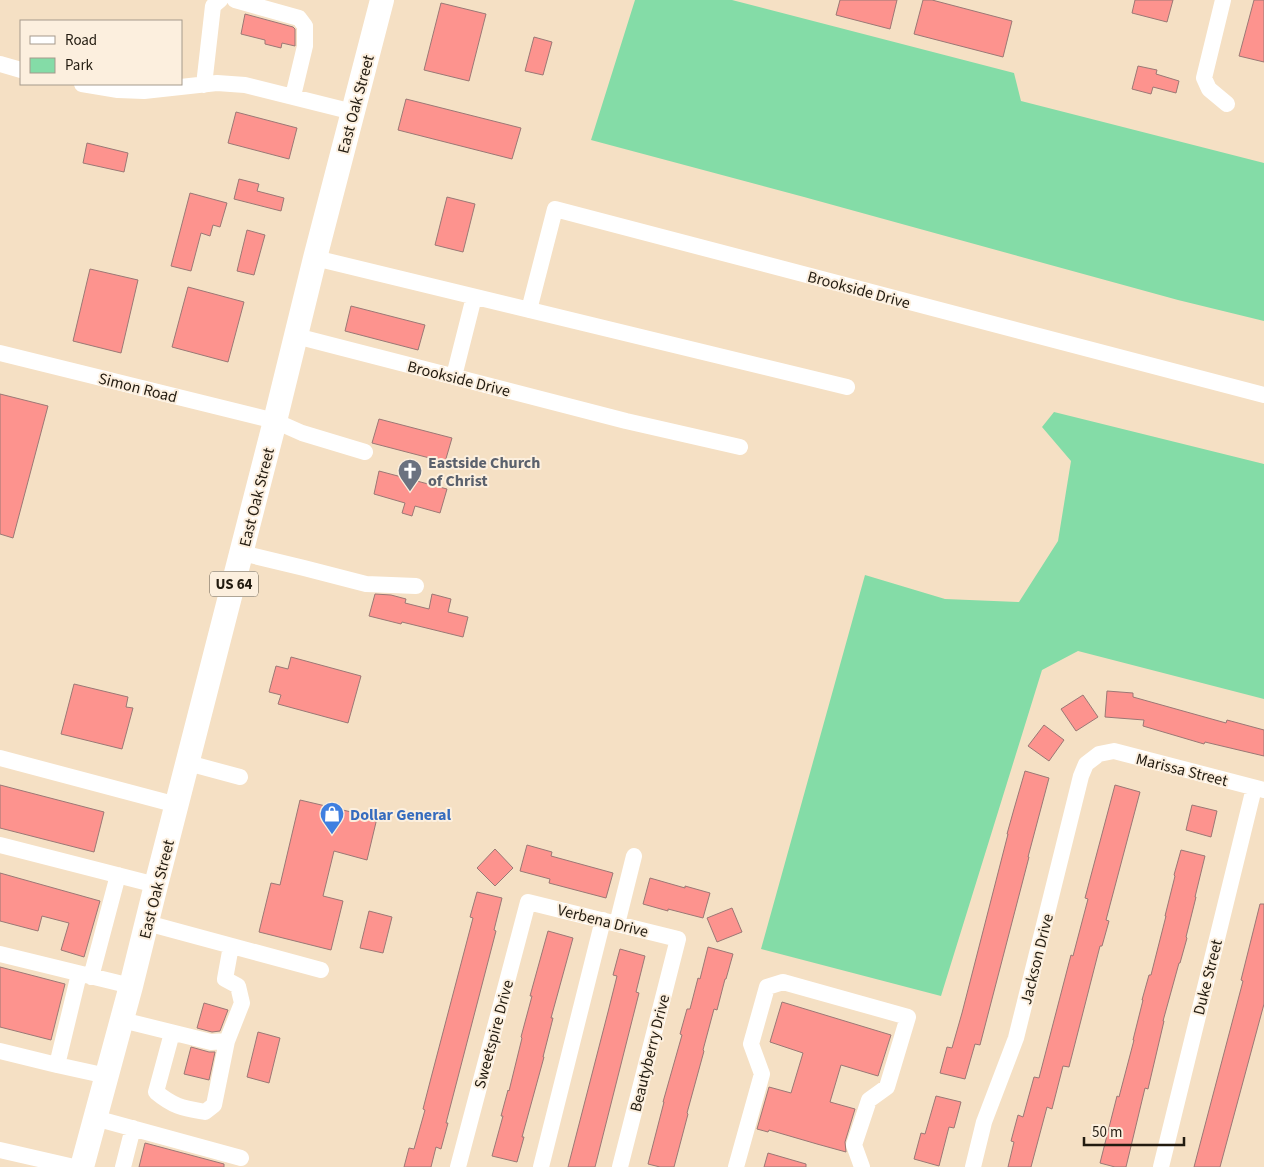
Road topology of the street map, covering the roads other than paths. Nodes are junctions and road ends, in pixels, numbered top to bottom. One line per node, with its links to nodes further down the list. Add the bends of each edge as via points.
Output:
1 (220, 0): 8 (street, via 213,6)
2 (235, 0): 9 (street, via 299,18 305,26 305,46)
3 (382, 0): 11 (highway, East Oak Street / US 64)
4 (1223, 0): 10 (street, via 1204,78 1209,89)
5 (0, 64): 6 (street)
6 (20, 70)
7 (88, 85): 8 (street, via 144,91)
8 (204, 85): 9 (street, via 245,85)
9 (293, 96): 11 (street)
10 (1227, 104)
11 (353, 112): 12 (highway, East Oak Street / US 64)
12 (315, 258): 13 (street); 15 (highway, East Oak Street / US 64)
13 (474, 297): 14 (street); 17 (street)
14 (529, 310): 18 (street); 19 (street, Brookside Drive, via 555,209)
15 (296, 336): 17 (street, Brookside Drive); 20 (highway, East Oak Street / US 64)
16 (0, 352): 20 (street, Simon Road)
17 (454, 376): 21 (street, Brookside Drive)
18 (847, 387)
19 (1264, 395)
20 (275, 421): 22 (street, Simon Road, via 302,433); 23 (highway, East Oak Street / US 64)
21 (740, 448)
22 (365, 452)
23 (242, 553): 24 (street, via 366,584); 27 (highway, East Oak Street / US 64)
24 (416, 586)
25 (1099, 754): 29 (street, Marissa Street, via 1114,751); 62 (street, Jackson Drive, via 1086,764 1081,776 1016,1038 984,1122)
26 (0, 758): 30 (street)
27 (188, 763): 28 (street); 30 (highway, East Oak Street / US 64)
28 (240, 777)
29 (1259, 789): 63 (street, Duke Street)
30 (177, 806): 34 (highway, East Oak Street / US 64)
31 (0, 845): 33 (street)
32 (634, 856): 36 (street)
33 (118, 875): 34 (street); 42 (street)
34 (156, 885): 37 (highway, East Oak Street / US 64)
35 (528, 902): 36 (street, Verbena Drive); 57 (street, Sweetspire Drive)
36 (610, 922): 38 (street, Verbena Drive); 58 (street)
37 (147, 923): 39 (street); 43 (highway, East Oak Street / US 64)
38 (678, 939): 59 (street, Beautyberry Drive)
39 (231, 946): 41 (street); 46 (street, via 224,979 238,986 242,1003)
40 (0, 954): 42 (street)
41 (321, 970)
42 (85, 976): 43 (street); 48 (street)
43 (131, 986): 44 (highway, East Oak Street / US 64)
44 (122, 1020): 45 (street); 49 (highway, East Oak Street / US 64)
45 (172, 1032): 46 (street, via 211,1042); 46 (street, via 156,1092 179,1107 205,1112 214,1106)
46 (227, 1042)
47 (0, 1051): 48 (street)
48 (57, 1064): 49 (street)
49 (107, 1076): 50 (highway, East Oak Street / US 64)
50 (95, 1118): 51 (street); 55 (highway, East Oak Street / US 64)
51 (133, 1128): 53 (street); 56 (street)
52 (0, 1150): 54 (street)
53 (241, 1158)
54 (74, 1167)
55 (82, 1167)
56 (123, 1167)
57 (458, 1167)
58 (541, 1167)
59 (620, 1167)
60 (736, 1167): 61 (street, via 762,1074 751,1044 767,987 783,982 908,1017 887,1088 868,1100 854,1145)
61 (862, 1167)
62 (973, 1167)
63 (1161, 1167)

